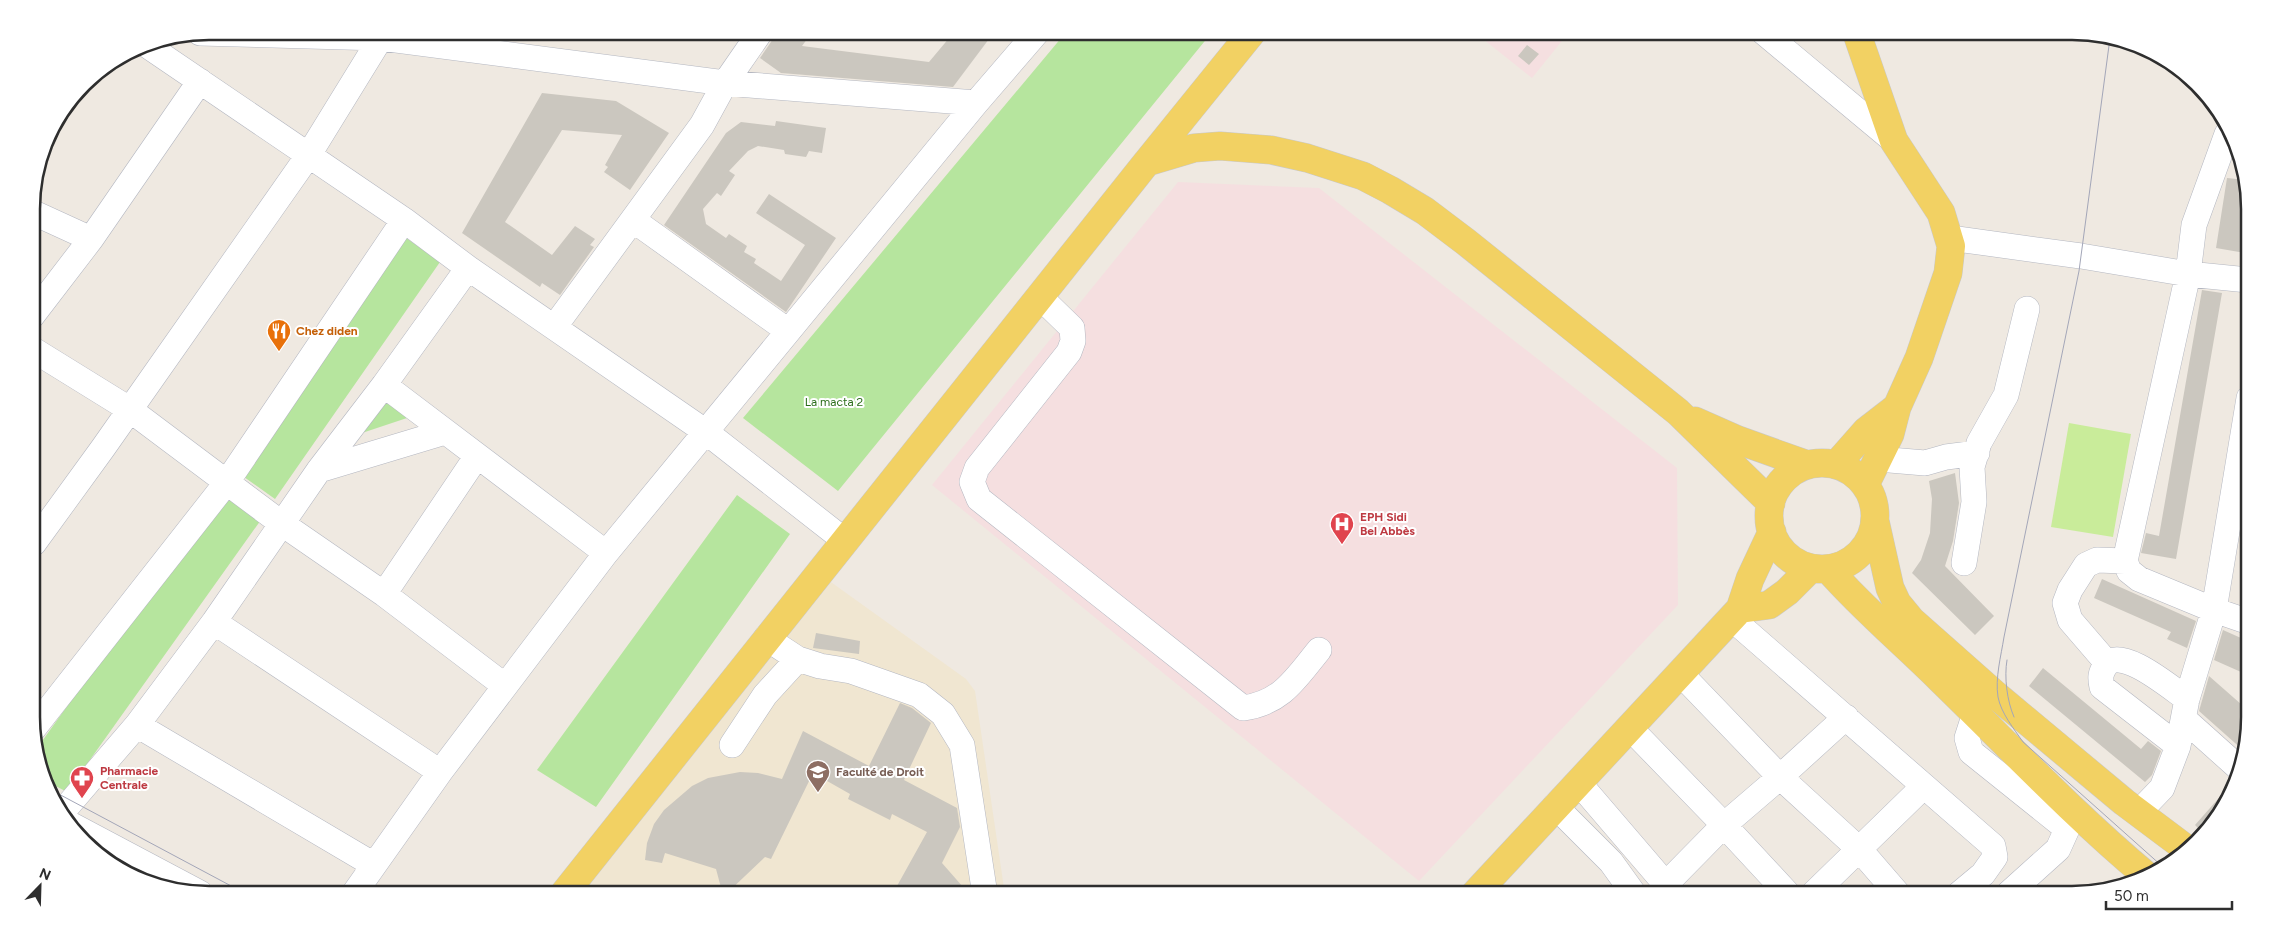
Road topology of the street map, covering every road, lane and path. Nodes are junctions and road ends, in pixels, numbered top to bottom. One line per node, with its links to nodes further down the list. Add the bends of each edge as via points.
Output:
1 (379, 40): 14 (street)
2 (425, 40): 10 (street)
3 (755, 40): 10 (street)
4 (1030, 40): 11 (street)
5 (1246, 40): 15 (main road)
6 (1773, 40): 13 (street)
7 (1859, 40): 13 (main road)
8 (153, 50): 9 (street)
9 (200, 81): 14 (street); 20 (street)
10 (726, 83): 11 (street); 18 (street, via 702,125)
11 (976, 103): 28 (street)
12 (2225, 138): 22 (street, via 2194,226)
13 (1894, 141): 19 (main road, via 1941,214)
14 (308, 156): 17 (street); 32 (street)
15 (1147, 162): 24 (main road); 33 (main road, via 1194,148 1220,146 1271,150 1363,176 1439,221)
16 (40, 216): 20 (street)
17 (404, 220): 21 (street); 43 (street)
18 (633, 220): 27 (street); 28 (street)
19 (1950, 238): 22 (street); 31 (main road, via 1948,273 1919,358)
20 (91, 239): 25 (street)
21 (468, 268): 27 (street); 30 (street)
22 (2188, 274): 23 (street); 52 (street)
23 (2241, 279)
24 (1039, 296): 50 (main road); 61 (street, via 1072,328 1071,347 977,468 972,482 979,499 1243,708 1261,706 1284,693)
25 (40, 306)
26 (2027, 309): 37 (street, via 2006,395)
27 (555, 326): 35 (street)
28 (788, 332): 35 (street)
29 (40, 354): 32 (street)
30 (384, 385): 34 (street); 42 (street)
31 (1897, 407): 39 (main road, via 1890,434); 41 (main road, via 1866,431)
32 (129, 409): 43 (street); 49 (street)
33 (1678, 412): 40 (main road, via 1738,440); 45 (main road)
34 (445, 432): 38 (street); 42 (street)
35 (706, 432): 50 (street); 51 (street)
36 (2241, 446): 56 (street)
37 (1977, 453): 39 (street, via 1925,463); 53 (street, via 1972,467 1974,502)
38 (477, 456): 51 (street); 55 (street)
39 (1878, 459): 44 (main road)
40 (1808, 465): 41 (main road); 45 (main road, via 1785,479)
41 (1836, 465): 44 (main road, via 1857,476)
42 (319, 470): 47 (street)
43 (227, 482): 47 (street); 68 (street)
44 (1865, 485): 46 (main road, via 1875,508)
45 (1771, 503): 48 (main road, via 1769,518)
46 (1875, 521): 54 (main road, via 1870,538 1860,553 1845,564); 80 (main road, via 1890,588 1911,620)
47 (281, 524): 55 (street); 59 (street)
48 (1772, 532): 54 (main road, via 1787,555 1798,563); 57 (main road)
49 (40, 535)
50 (844, 540): 60 (main road)
51 (606, 553): 65 (street)
52 (2125, 561): 56 (street, via 2129,571 2139,579); 63 (street, via 2097,560 2086,565 2065,603 2070,620)
53 (1964, 563)
54 (1820, 568): 57 (main road, via 1768,605); 81 (main road, via 1940,678)
55 (384, 594): 65 (street)
56 (2214, 610): 58 (street); 66 (street)
57 (1736, 614): 64 (main road); 67 (street)
58 (2241, 619)
59 (214, 622): 69 (street); 74 (street)
60 (766, 638): 62 (street); 90 (main road)
61 (1319, 650)
62 (798, 659): 71 (street, via 765,695); 91 (street, via 851,671 920,695 943,714 962,745)
63 (2107, 663): 66 (street, via 2116,659 2129,660); 72 (street, via 2100,677 2102,687)
64 (1680, 673): 70 (main road); 75 (street)
65 (505, 686): 74 (street)
66 (2186, 709): 72 (street); 73 (street)
67 (1846, 717): 75 (street); 77 (street)
68 (40, 720)
69 (138, 725): 79 (street); 86 (street)
70 (1630, 728): 76 (main road); 82 (street)
71 (732, 745)
72 (2178, 746): 80 (street, via 2162,788)
73 (2234, 763)
74 (440, 772): 86 (street)
75 (1780, 777): 82 (street); 85 (street)
76 (1578, 782): 78 (main road); 94 (street)
77 (1924, 786): 85 (street); 99 (street, via 1993,846 1996,857)
78 (1555, 806): 92 (main road); 93 (street, via 1611,862)
79 (67, 807)
80 (2138, 813): 84 (main road)
81 (2070, 819): 87 (main road); 100 (street, via 2058,849)
82 (1724, 825): 95 (street); 96 (street)
83 (88, 834): 88 (street)
84 (2181, 845)
85 (1860, 850): 97 (street); 98 (street)
86 (374, 865): 89 (street)
87 (2140, 871)
88 (173, 882)
89 (359, 886)
90 (570, 886)
91 (984, 886)
92 (1481, 886)
93 (1628, 886)
94 (1666, 886)
95 (1672, 886)
96 (1781, 886)
97 (1822, 886)
98 (1891, 886)
99 (1969, 886)
100 (2017, 886)

